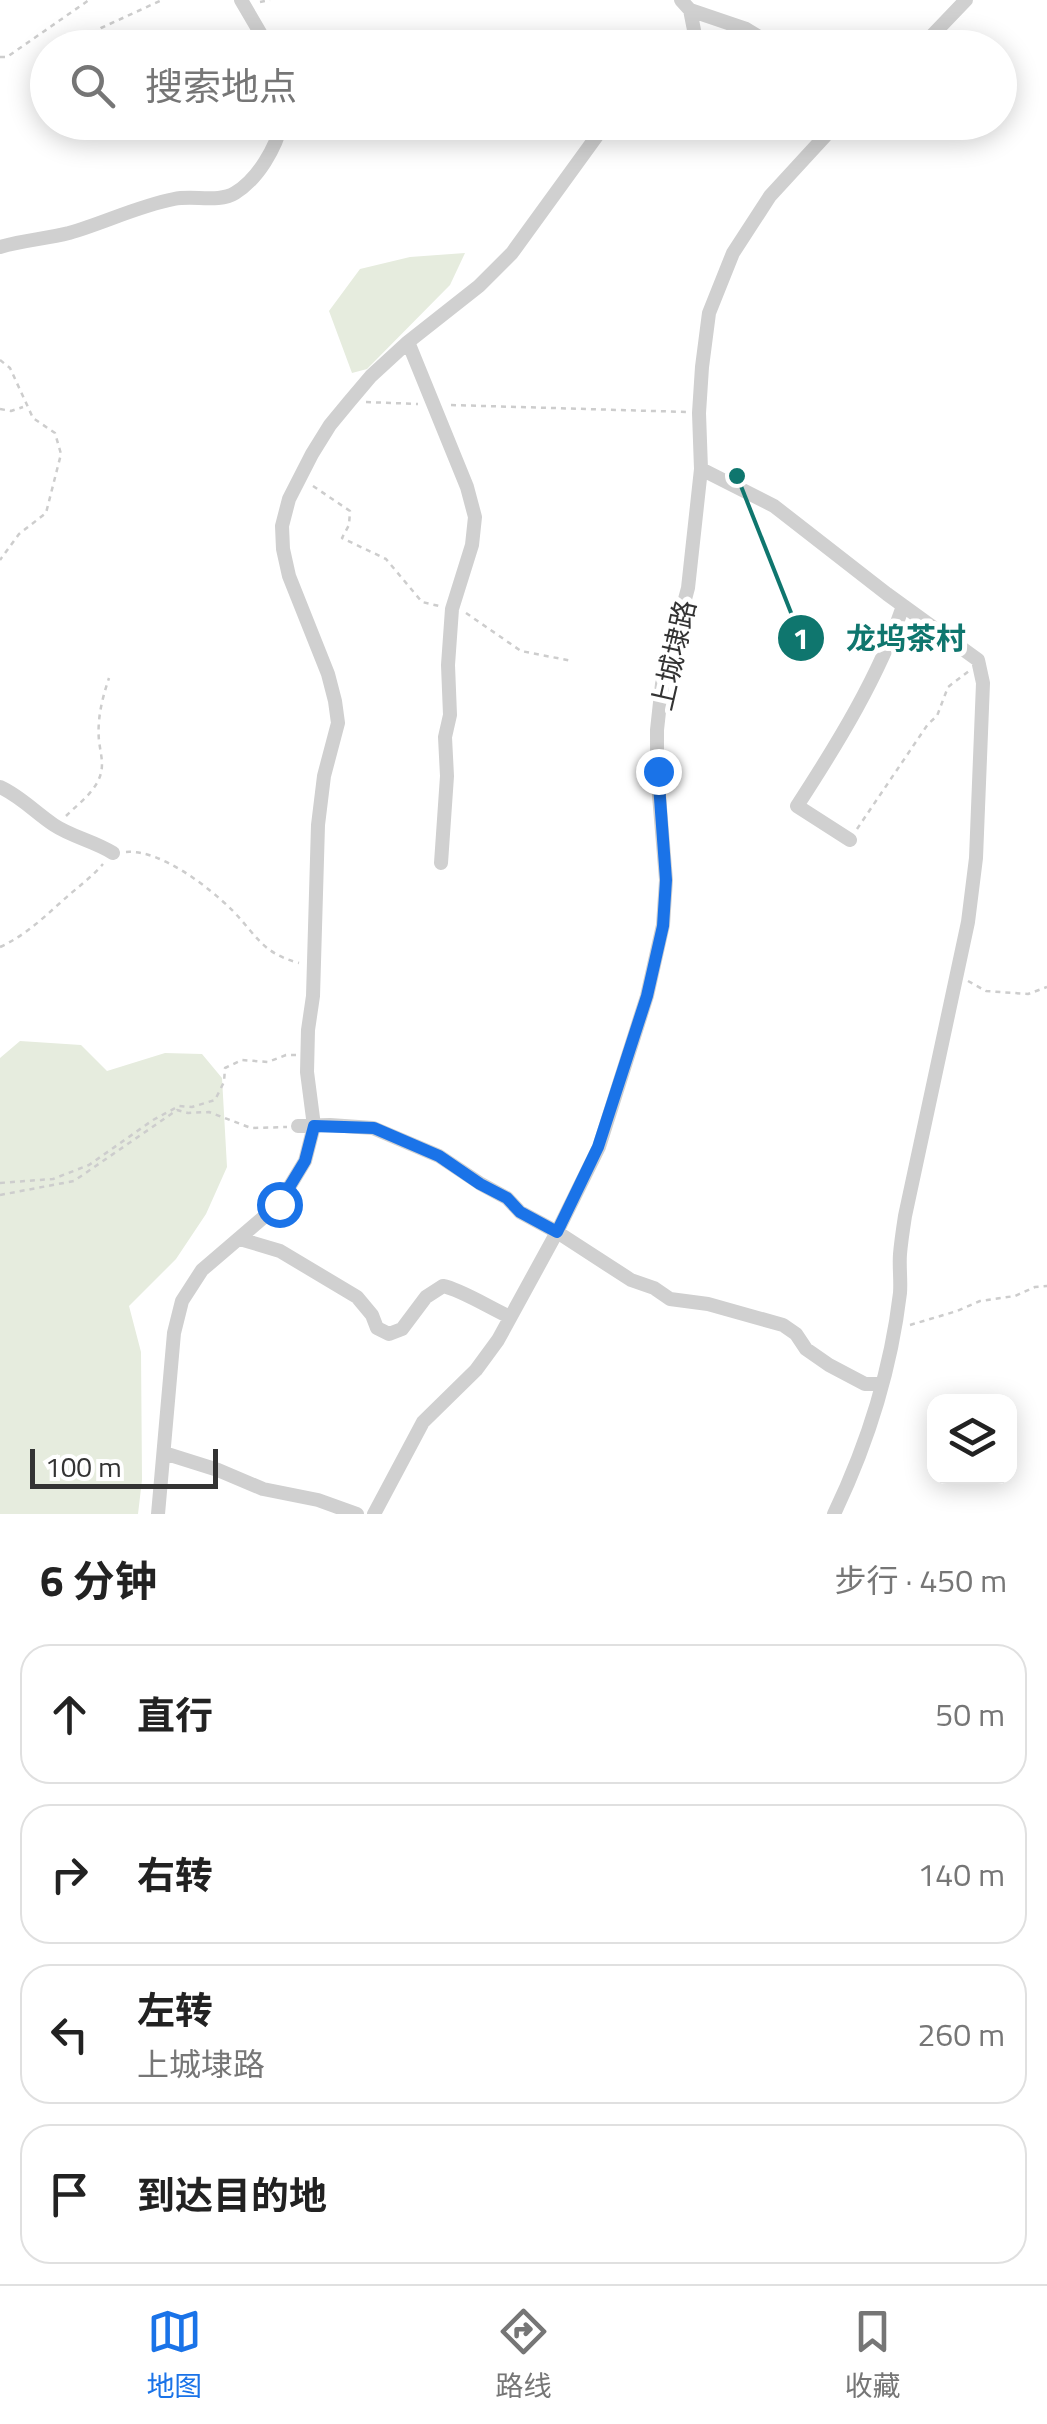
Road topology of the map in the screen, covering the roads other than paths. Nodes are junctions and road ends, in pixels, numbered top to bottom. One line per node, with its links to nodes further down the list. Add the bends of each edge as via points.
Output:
1 (242, 0): 4 (street)
2 (966, 0): 7 (street)
3 (685, 5): 5 (street); 6 (street)
4 (259, 30)
5 (694, 30)
6 (749, 30)
7 (937, 30)
8 (276, 140): 11 (street, via 248,184 230,196 176,198)
9 (592, 140): 12 (street, via 512,254)
10 (821, 140): 13 (street, 上城埭路, via 770,196 734,253 709,313 698,412)
11 (0, 247)
12 (408, 342): 18 (street, via 475,517 452,609); 19 (street, via 330,425 299,476 282,526 289,576 328,674 338,723 318,825)
13 (700, 469): 14 (street, via 774,506); 20 (street, 上城埭路, via 688,588 657,730 663,926 598,1147)
14 (903, 606): 16 (street, via 890,644 797,806); 23 (street, via 979,662 983,683 968,922 905,1216)
15 (0, 787): 17 (street, via 55,826)
16 (850, 840)
17 (112, 853)
18 (441, 863)
19 (306, 1126): 20 (street, via 374,1128 439,1156); 21 (street, via 305,1161 279,1204)
20 (557, 1232): 22 (street, 上城埭路); 23 (street, via 670,1299 783,1325 838,1371)
21 (240, 1239): 22 (street, via 280,1251 357,1297 377,1328 389,1334 443,1286); 24 (street, via 202,1270 182,1301)
22 (510, 1318): 27 (street, 上城埭路, via 476,1370 423,1422)
23 (882, 1384): 28 (street)
24 (164, 1452): 25 (street); 26 (street)
25 (158, 1514)
26 (357, 1514)
27 (374, 1514)
28 (834, 1514)

